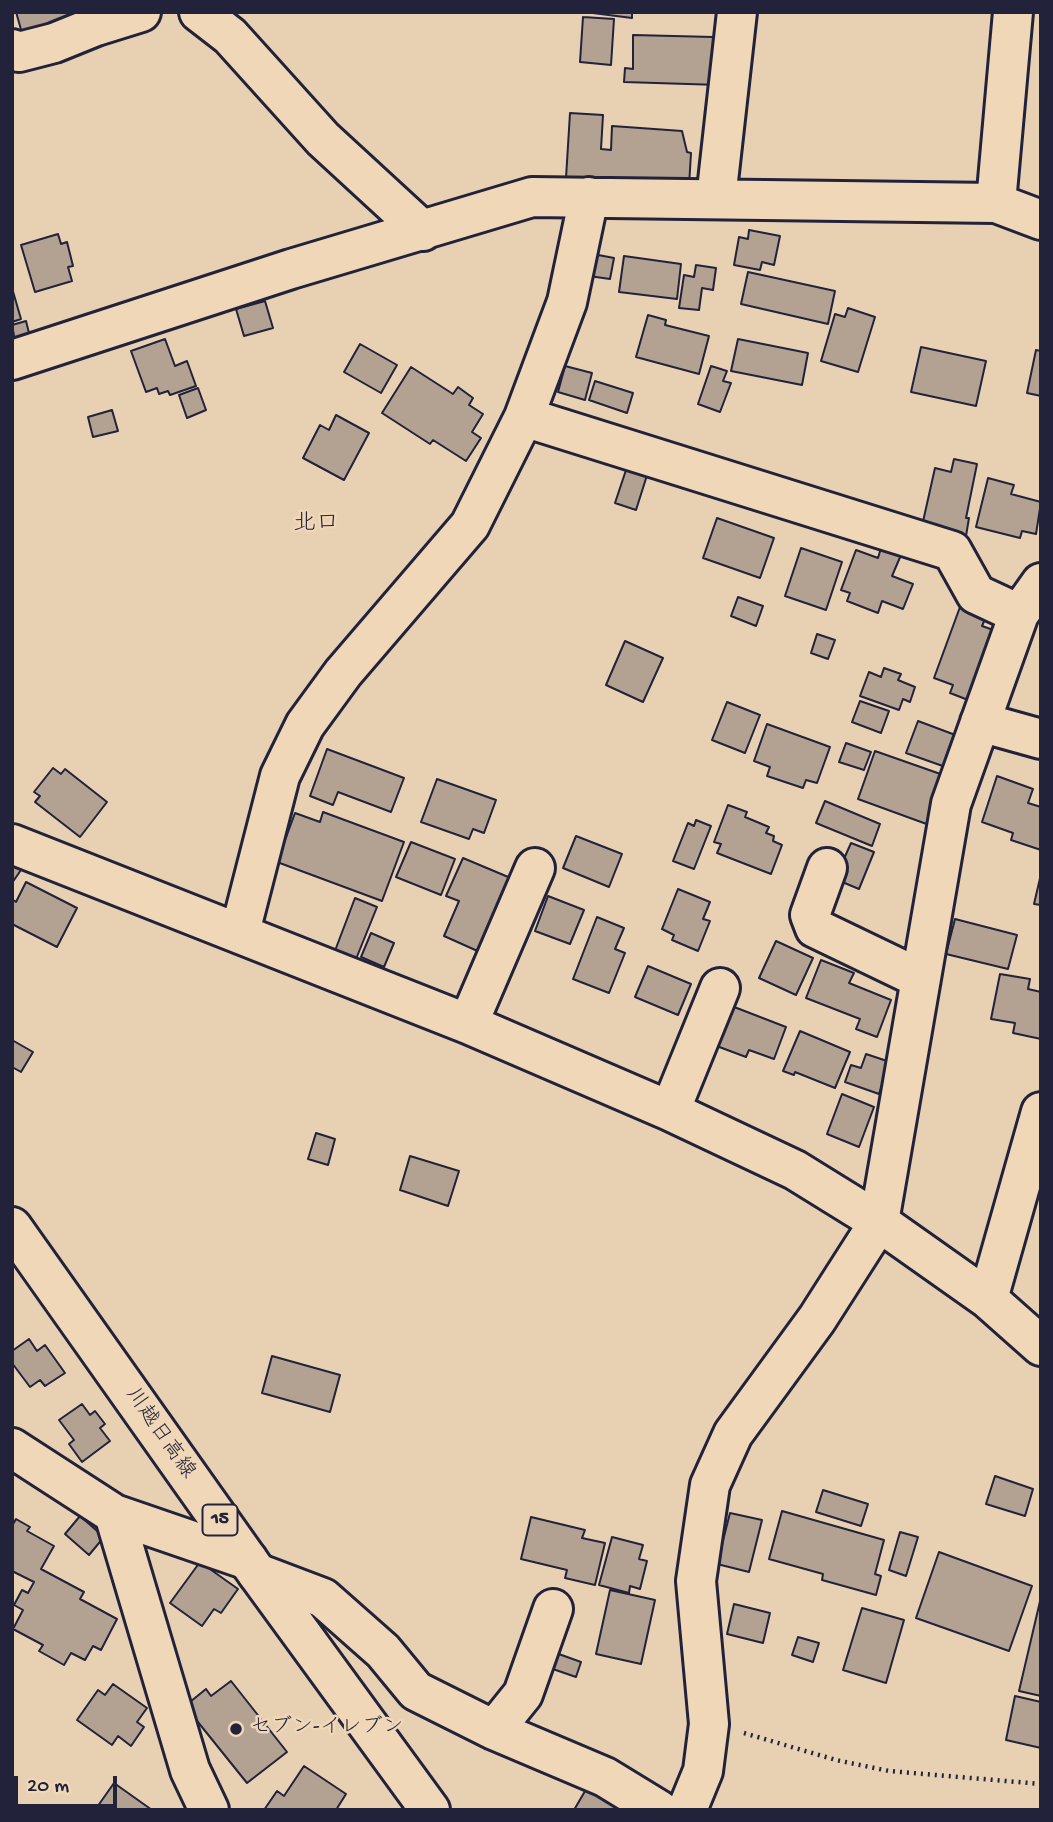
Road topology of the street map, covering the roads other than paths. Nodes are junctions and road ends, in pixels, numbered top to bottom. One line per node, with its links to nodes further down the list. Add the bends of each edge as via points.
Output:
1 (141, 12): 5 (street, via 54,43 19,52)
2 (199, 12): 10 (street, via 230,36 323,139)
3 (737, 12): 7 (street)
4 (1013, 12): 8 (street)
5 (12, 49)
6 (589, 197): 7 (street); 10 (street, via 532,197); 12 (street, via 567,302)
7 (716, 199): 8 (street)
8 (996, 203): 9 (street)
9 (1041, 220)
10 (423, 231): 11 (street)
11 (12, 360)
12 (524, 417): 14 (street, via 952,551 976,594); 20 (street, via 470,525 343,673 305,725 280,776)
13 (1041, 583): 14 (street)
14 (1019, 614): 15 (street)
15 (980, 722): 16 (street); 21 (street, via 951,804)
16 (1041, 739)
17 (12, 844): 20 (street)
18 (535, 868): 23 (street)
19 (827, 868): 21 (street, via 810,915 815,928)
20 (240, 932): 23 (street)
21 (921, 979): 26 (street)
22 (720, 988): 24 (street)
23 (468, 1024): 24 (street)
24 (670, 1111): 26 (street, via 795,1171)
25 (1041, 1112): 28 (street)
26 (879, 1222): 28 (street); 38 (street, via 817,1319 733,1434 710,1485 696,1581 709,1724 703,1771)
27 (12, 1227): 32 (street, 川越日高線 / 15)
28 (988, 1299): 29 (street)
29 (1041, 1346)
30 (12, 1448): 31 (street)
31 (114, 1514): 32 (street); 35 (street, via 190,1770)
32 (253, 1567): 34 (street, via 323,1598 383,1651 416,1691); 36 (street, 川越日高線 / 15)
33 (554, 1609): 34 (street, via 523,1694)
34 (494, 1730): 37 (street, via 605,1777)
35 (209, 1810)
36 (430, 1810)
37 (659, 1810)
38 (687, 1810)

